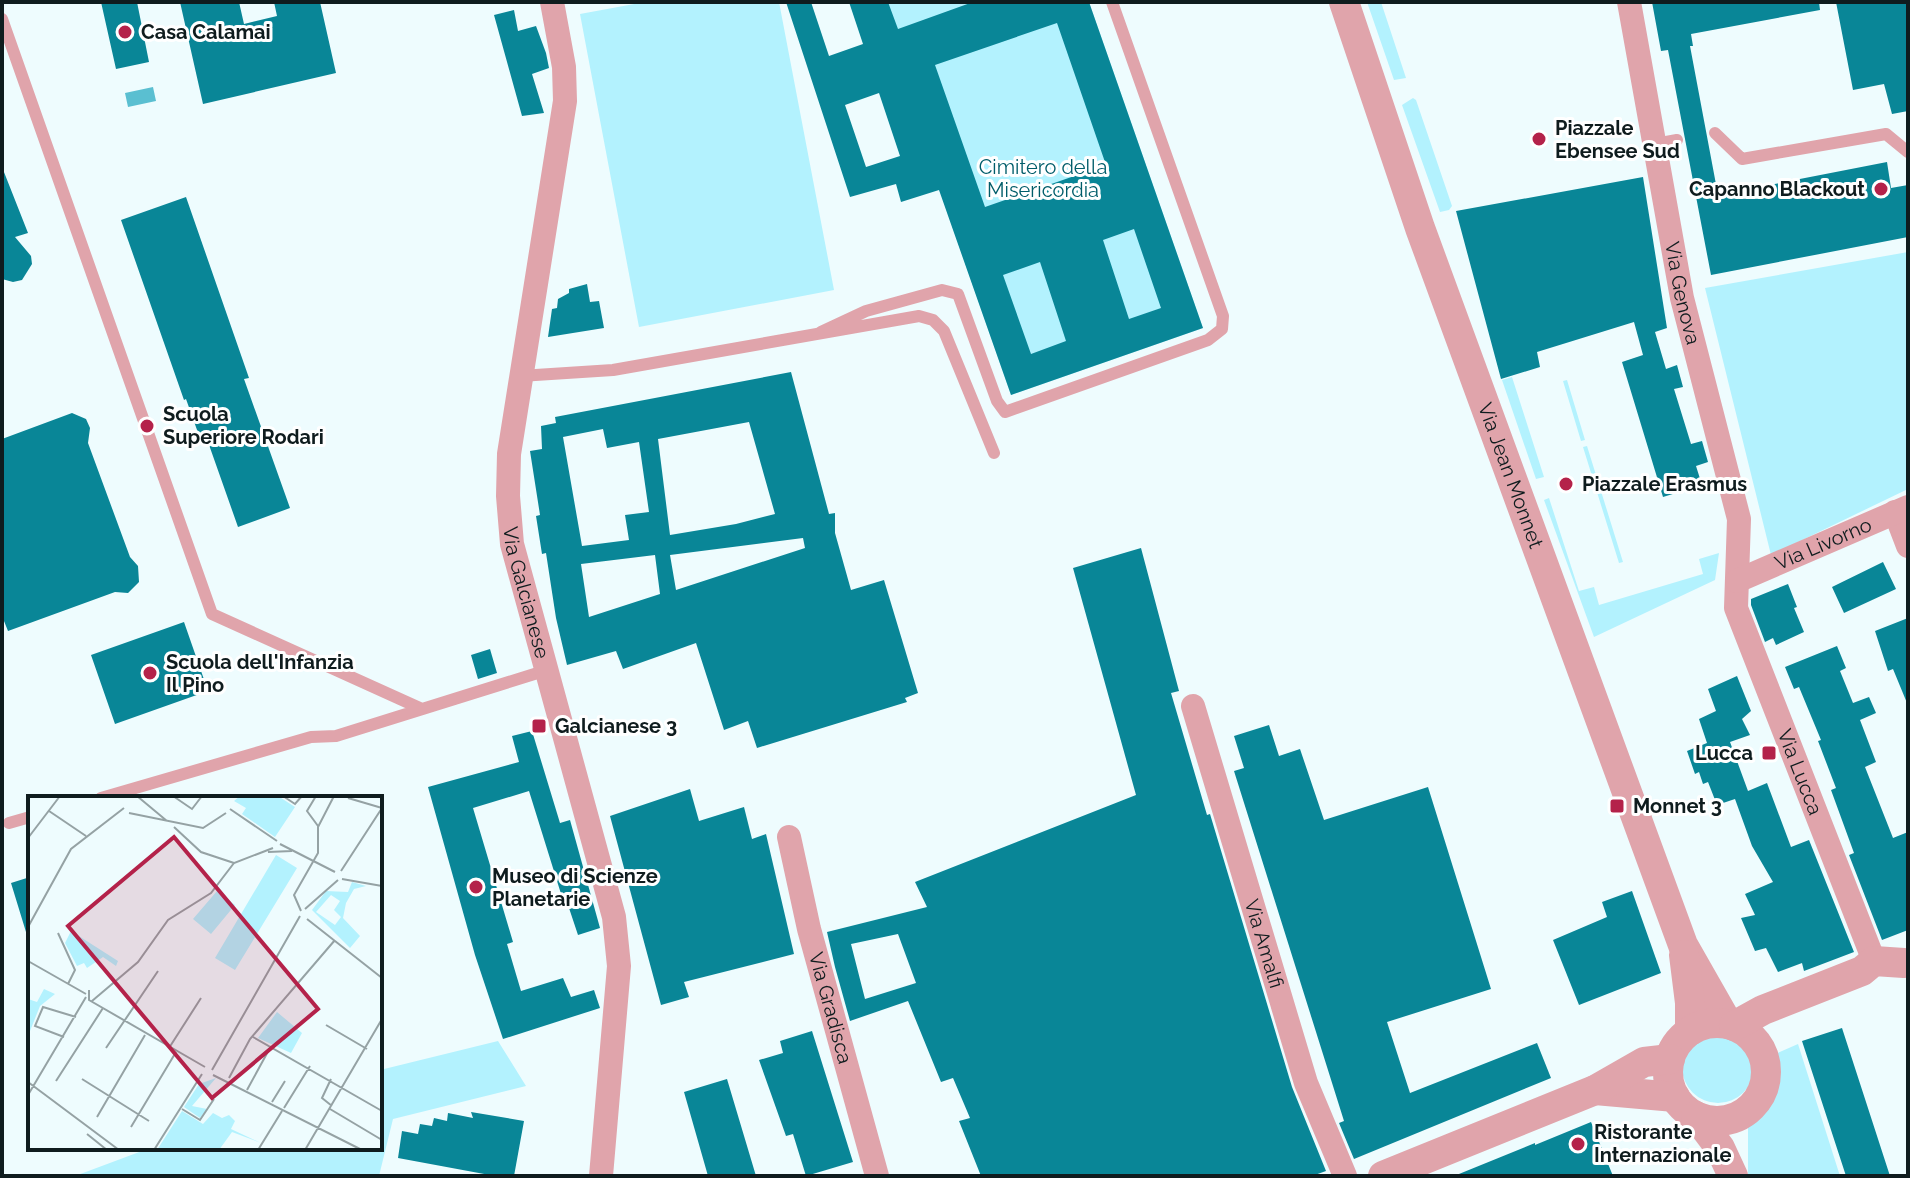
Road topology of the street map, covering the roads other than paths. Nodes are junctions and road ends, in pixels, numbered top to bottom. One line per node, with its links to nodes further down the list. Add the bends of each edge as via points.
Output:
1 (552, 2): 9 (street, Via Galcianese, via 565,101)
2 (1112, 2): 8 (lane, via 1223,316 1222,329 1208,340 1005,412 958,294 951,290 866,311)
3 (1344, 2): 21 (street, Via Jean Monnet, via 1420,228)
4 (1629, 2): 13 (street, Via Genova, via 1666,142 1682,298 1739,519)
5 (2, 19): 16 (lane, via 212,614)
6 (1715, 133): 7 (lane, via 1742,159 1886,134)
7 (1908, 152)
8 (821, 332): 9 (lane, via 613,370); 10 (lane, via 919,316 933,320 944,331)
9 (520, 376): 14 (street, Via Galcianese, via 508,496 512,544)
10 (994, 453)
11 (1901, 509): 12 (street); 13 (street, Via Livorno)
12 (1908, 546)
13 (1737, 581): 22 (street, Via Lucca, via 1736,608)
14 (544, 671): 16 (lane); 32 (street, Via Galcianese, via 615,930 619,966)
15 (1193, 706): 34 (street, Via Amalfi, via 1306,1083)
16 (422, 709): 17 (lane)
17 (108, 796)
18 (28, 818): 19 (lane)
19 (9, 823)
20 (789, 837): 33 (street, Via Gradisca)
21 (1683, 945): 24 (street, Via Jean Monnet); 25 (street, Via Jean Monnet)
22 (1874, 961): 23 (street); 24 (street, via 1862,971)
23 (1906, 962): 26 (street, via 1893,976 1801,1009)
24 (1731, 1025): 25 (street, via 1715,1023); 26 (street)
25 (1690, 1031): 27 (street)
26 (1761, 1050): 30 (street, via 1766,1064 1762,1092)
27 (1670, 1059): 28 (street, via 1644,1062); 29 (street, via 1668,1072)
28 (1595, 1090): 29 (street); 31 (street)
29 (1685, 1106): 30 (street, via 1712,1121); 36 (street, via 1720,1148)
30 (1742, 1114): 37 (street)
31 (1414, 1170): 35 (street)
32 (601, 1176)
33 (877, 1176)
34 (1345, 1176)
35 (1383, 1176)
36 (1733, 1176)
37 (1740, 1176)

